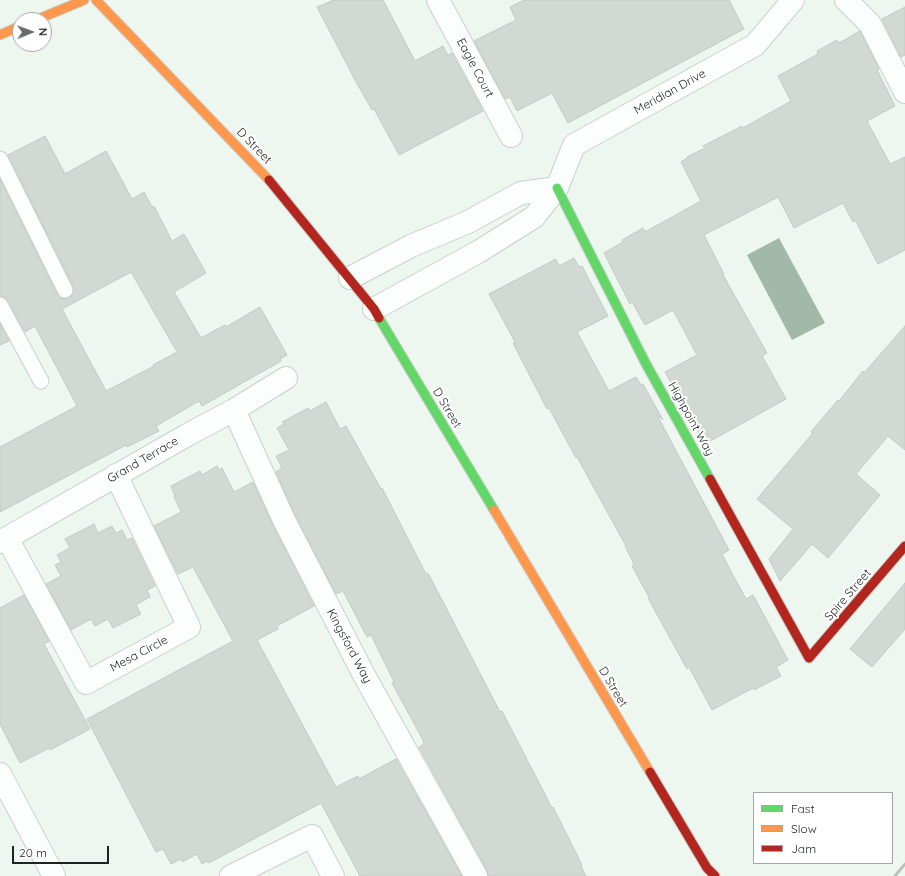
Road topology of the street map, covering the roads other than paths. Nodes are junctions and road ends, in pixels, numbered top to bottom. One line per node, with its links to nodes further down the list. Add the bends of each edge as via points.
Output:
1 (84, 0): 6 (main road)
2 (96, 0): 13 (main road, D Street, via 268,179)
3 (793, 0): 12 (street, Meridian Drive, via 755,45 574,145)
4 (846, 0): 9 (street, via 870,24)
5 (447, 3): 10 (street, Eagle Court)
6 (52, 13)
7 (12, 30): 8 (main road)
8 (0, 35)
9 (905, 92)
10 (511, 136)
11 (0, 159): 14 (lane)
12 (557, 188): 13 (street, via 521,193 468,222 411,246); 16 (street, Meridian Drive, via 534,217 478,252); 23 (main road, Highpoint Way, via 646,364)
13 (350, 278): 16 (main road, D Street)
14 (65, 290)
15 (0, 305): 18 (lane)
16 (374, 309): 29 (main road, D Street, via 707,868)
17 (286, 378): 19 (street, Grand Terrace)
18 (41, 381)
19 (234, 410): 20 (street, Grand Terrace); 28 (street, Kingsford Way, via 284,520 364,676)
20 (116, 475): 21 (street, Grand Terrace); 21 (street, Mesa Circle, via 189,627 86,683)
21 (4, 540)
22 (905, 546): 23 (main road, Spire Street)
23 (809, 658)
24 (0, 774): 25 (street)
25 (54, 876)
26 (231, 876): 27 (street, via 312,836)
27 (333, 876)
28 (476, 876)
29 (715, 876)

